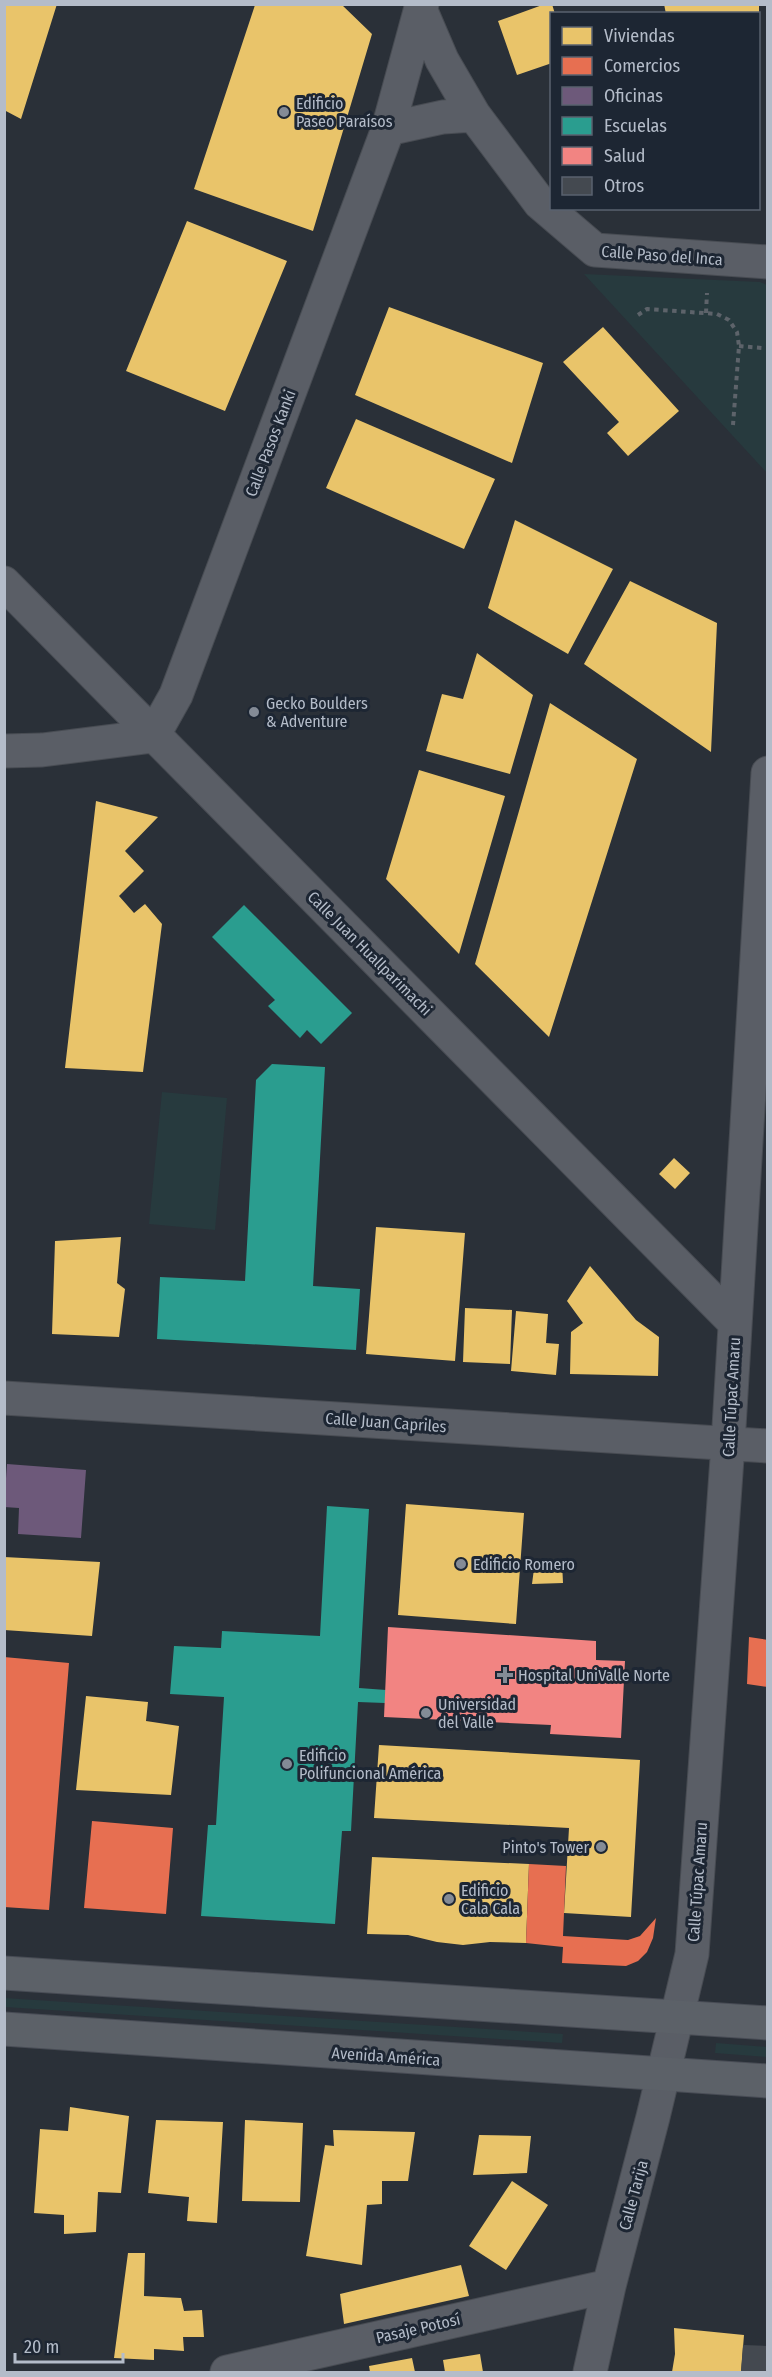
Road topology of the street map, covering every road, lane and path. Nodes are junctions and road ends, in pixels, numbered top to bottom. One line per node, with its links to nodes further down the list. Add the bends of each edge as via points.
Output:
1 (422, 8): 2 (street, Calle Paso del Inca, via 442,60); 3 (street, Calle Pasos Kanki)
2 (474, 115): 3 (street); 4 (street, Calle Paso del Inca, via 540,203 595,250)
3 (388, 129): 12 (street, Calle Pasos Kanki, via 176,695)
4 (768, 262)
5 (708, 288): 6 (path)
6 (706, 313): 7 (path, via 647,309); 8 (path, via 729,320 737,332)
7 (638, 315)
8 (739, 346): 9 (path); 10 (path)
9 (762, 348)
10 (733, 425)
11 (4, 583): 12 (street, Calle Juan Huallparimachi)
12 (153, 736): 13 (street); 16 (street, Calle Juan Huallparimachi)
13 (4, 751)
14 (768, 773): 15 (street, Calle Túpac Amaru)
15 (766, 810): 16 (street, Calle Túpac Amaru)
16 (735, 1323): 18 (street, Calle Túpac Amaru)
17 (4, 1398): 18 (street, Calle Juan Capriles)
18 (728, 1444): 19 (street, Calle Juan Capriles); 21 (street, Calle Túpac Amaru, via 692,1954)
19 (768, 1446)
20 (4, 1973): 21 (main road)
21 (677, 2019): 22 (main road); 24 (street, Calle Tarija)
22 (768, 2024)
23 (4, 2029): 24 (main road, Avenida América)
24 (664, 2073): 25 (main road, Avenida América); 26 (street, Calle Tarija)
25 (768, 2081)
26 (609, 2286): 27 (street, Pasaje Potosí); 28 (street, Calle Tarija)
27 (227, 2373)
28 (590, 2373)

